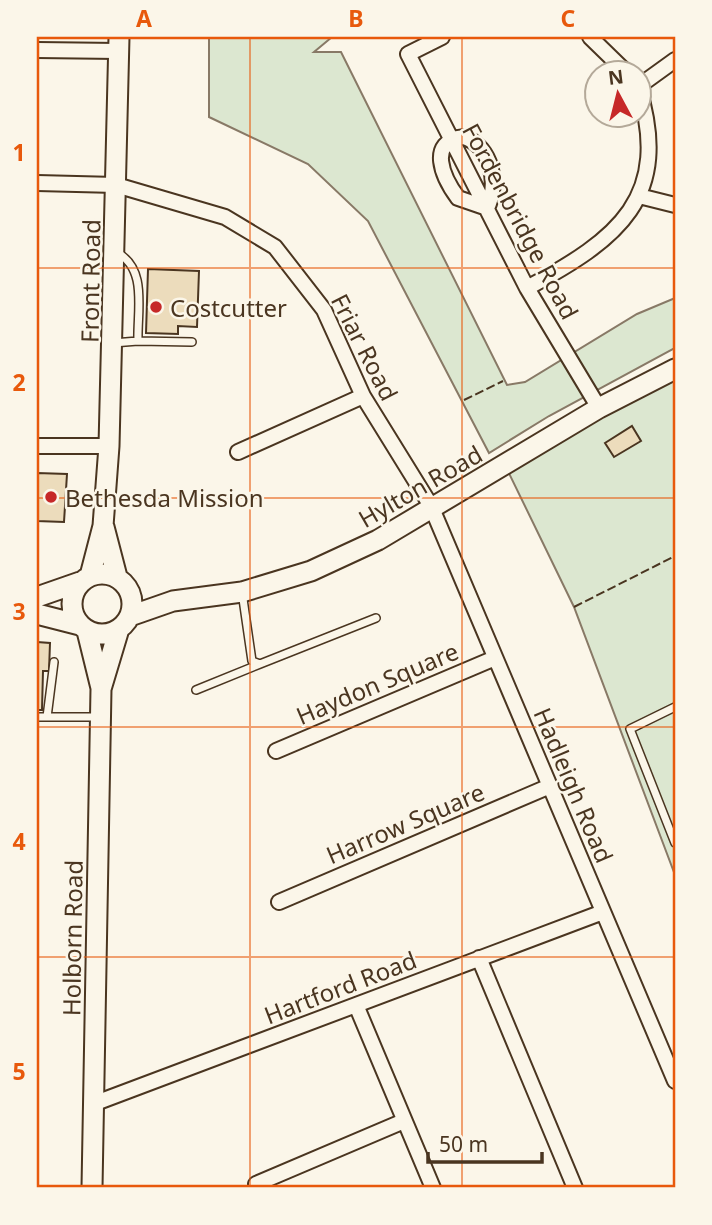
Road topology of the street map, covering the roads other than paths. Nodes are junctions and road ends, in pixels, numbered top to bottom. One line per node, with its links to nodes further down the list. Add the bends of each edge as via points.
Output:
1 (442, 37): 9 (street, Fordenbridge Road, via 408,54)
2 (590, 37): 5 (street)
3 (118, 44): 4 (street); 11 (main road, Front Road)
4 (37, 50)
5 (614, 60)
6 (675, 60): 7 (street)
7 (652, 77)
8 (646, 130): 12 (street, via 649,145)
9 (451, 139): 14 (street, Fordenbridge Road); 14 (street, via 471,140 484,154 495,181); 14 (street, via 440,159 454,192 466,203)
10 (37, 183): 11 (street, Friar Road)
11 (116, 185): 15 (main road, Front Road); 21 (street, Friar Road, via 225,217 275,247 324,310)
12 (639, 196): 13 (street); 16 (street, via 627,217 601,244)
13 (675, 205)
14 (487, 208): 16 (street, Fordenbridge Road)
15 (115, 252): 17 (lane, via 128,258 137,273); 19 (main road, Front Road)
16 (527, 288): 22 (street, Fordenbridge Road)
17 (138, 341): 18 (lane); 19 (lane)
18 (192, 342)
19 (113, 344): 24 (main road, Front Road)
20 (675, 369): 22 (main road, Hylton Road)
21 (363, 397): 25 (street); 26 (street, Friar Road)
22 (600, 408): 26 (main road, Hylton Road)
23 (37, 446): 24 (street)
24 (109, 446): 27 (main road, Front Road)
25 (239, 452)
26 (431, 506): 30 (main road, Hylton Road, via 378,540 311,571); 37 (street, Hadleigh Road)
27 (103, 526): 28 (main road, Front Road); 29 (main road, Front Road)
28 (85, 579): 29 (main road, via 104,573); 31 (main road); 36 (main road, via 71,604)
29 (123, 583): 32 (main road, Hylton Road); 35 (main road, via 132,607)
30 (242, 592): 32 (main road, Hylton Road); 39 (lane, via 252,661)
31 (37, 597)
32 (173, 601): 35 (main road, Hylton Road)
33 (37, 614): 36 (main road)
34 (376, 618): 39 (lane)
35 (124, 622): 36 (main road, via 109,634); 40 (main road, Holborn Road)
36 (84, 628): 40 (main road, Holborn Road)
37 (495, 658): 46 (street, Haydon Square); 47 (street, Hadleigh Road)
38 (54, 662): 44 (lane)
39 (260, 664): 41 (lane)
40 (101, 689): 45 (main road, Holborn Road)
41 (196, 690)
42 (675, 708): 48 (lane, via 629,729)
43 (37, 717): 44 (lane)
44 (47, 717): 45 (lane)
45 (100, 718): 54 (main road, Holborn Road)
46 (276, 751)
47 (550, 786): 49 (street, Harrow Square); 50 (street, Hadleigh Road)
48 (675, 843)
49 (279, 902)
50 (603, 912): 51 (street, Hartford Road); 53 (street, Hadleigh Road)
51 (479, 958): 52 (street, Hartford Road); 59 (street)
52 (356, 1005): 54 (street, Hartford Road); 55 (street)
53 (675, 1081)
54 (93, 1104): 57 (main road, Holborn Road)
55 (404, 1121): 56 (street); 58 (street)
56 (256, 1184)
57 (92, 1188)
58 (433, 1188)
59 (575, 1188)

